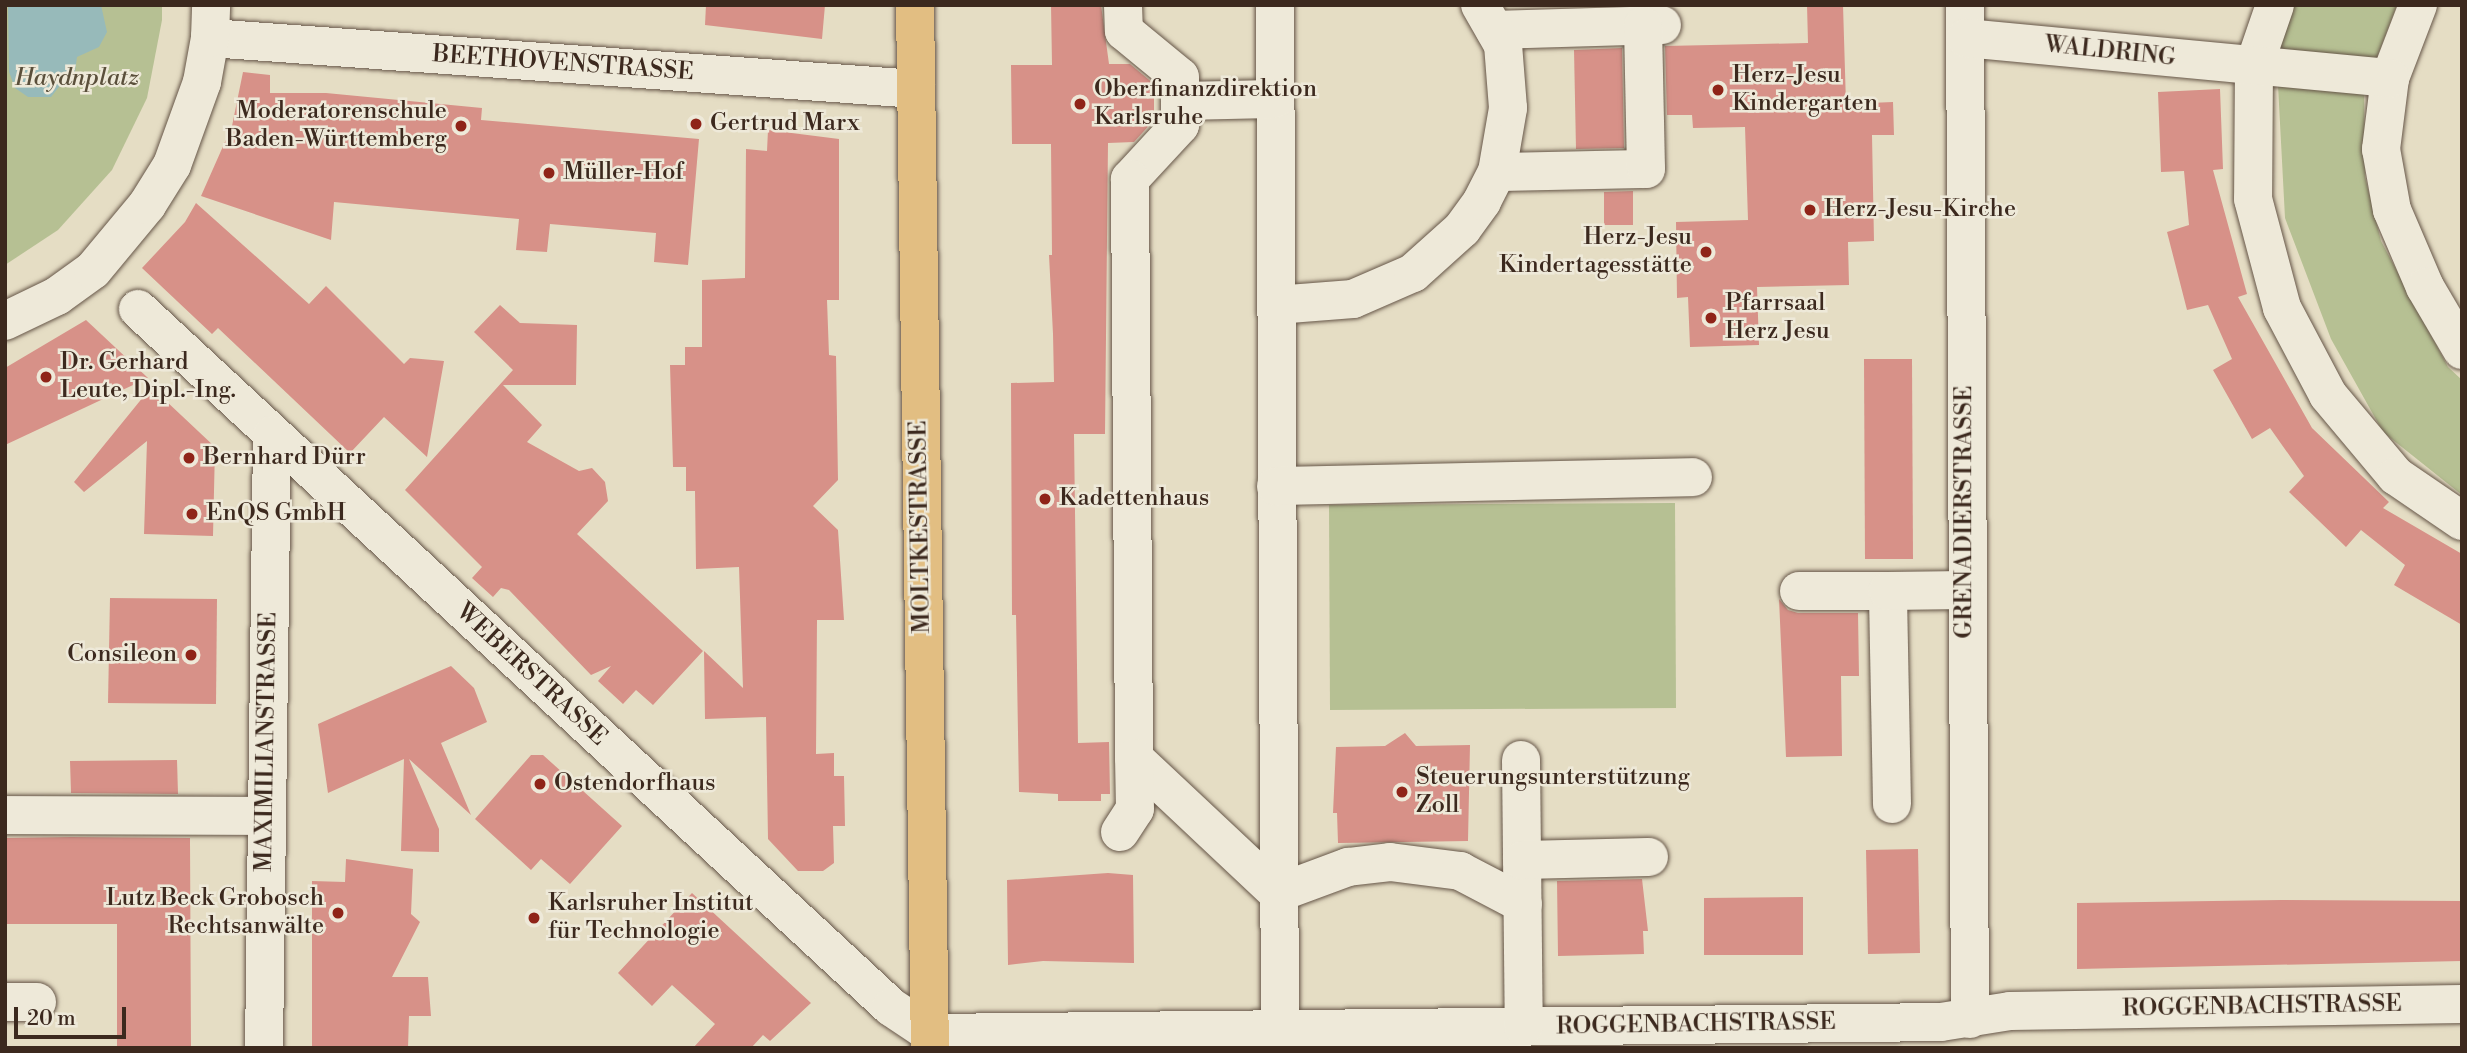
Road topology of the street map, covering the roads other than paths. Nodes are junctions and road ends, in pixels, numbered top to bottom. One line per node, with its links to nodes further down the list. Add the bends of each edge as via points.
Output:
1 (915, 5): 11 (main road, MOLTKESTRASSE)
2 (1124, 5): 13 (street, via 1124,31 1180,77)
3 (1275, 5): 12 (street)
4 (2274, 5): 9 (street)
5 (2418, 5): 10 (street)
6 (1488, 18): 14 (street, via 1503,45 1508,88); 14 (street, via 1653,26 1646,169)
7 (211, 22): 11 (street, BEETHOVENSTRASSE); 15 (street, via 202,82 172,165 126,234)
8 (1966, 22): 9 (street, WALDRING); 23 (street, GRENADIERSTRASSE)
9 (2254, 66): 10 (street, WALDRING); 22 (street, via 2253,199 2282,308 2328,395 2396,476)
10 (2390, 78): 18 (street, via 2381,149 2392,211 2425,287)
11 (916, 89): 40 (main road, MOLTKESTRASSE)
12 (1275, 99): 13 (street); 16 (street)
13 (1180, 101): 26 (street, via 1180,125 1130,179)
14 (1497, 172): 16 (street, via 1462,229 1413,273 1353,299)
15 (117, 290): 17 (street, via 57,296); 19 (street, WEBERSTRASSE)
16 (1276, 305): 21 (street)
17 (5, 321)
18 (2462, 350)
19 (272, 435): 30 (street, MAXIMILIANSTRASSE); 40 (street, WEBERSTRASSE)
20 (1693, 477): 21 (street)
21 (1276, 486): 34 (street)
22 (2462, 521)
23 (1965, 590): 25 (street); 37 (street, GRENADIERSTRASSE)
24 (1798, 591): 25 (street)
25 (1888, 591): 28 (street)
26 (1134, 758): 31 (street, via 1135,808); 34 (street)
27 (1521, 760): 33 (street)
28 (1892, 804)
29 (5, 816): 30 (street)
30 (265, 816): 41 (street, MAXIMILIANSTRASSE)
31 (1120, 832)
32 (1649, 857): 33 (street)
33 (1522, 860): 35 (street)
34 (1278, 893): 35 (street, via 1348,867 1390,862 1460,871); 39 (street)
35 (1523, 904): 38 (street)
36 (2462, 1004): 37 (street, ROGGENBACHSTRASSE, via 2010,1011)
37 (1970, 1019): 38 (street, ROGGENBACHSTRASSE)
38 (1524, 1027): 39 (street, ROGGENBACHSTRASSE)
39 (1280, 1030): 40 (street, ROGGENBACHSTRASSE)
40 (930, 1040)
41 (264, 1048)

